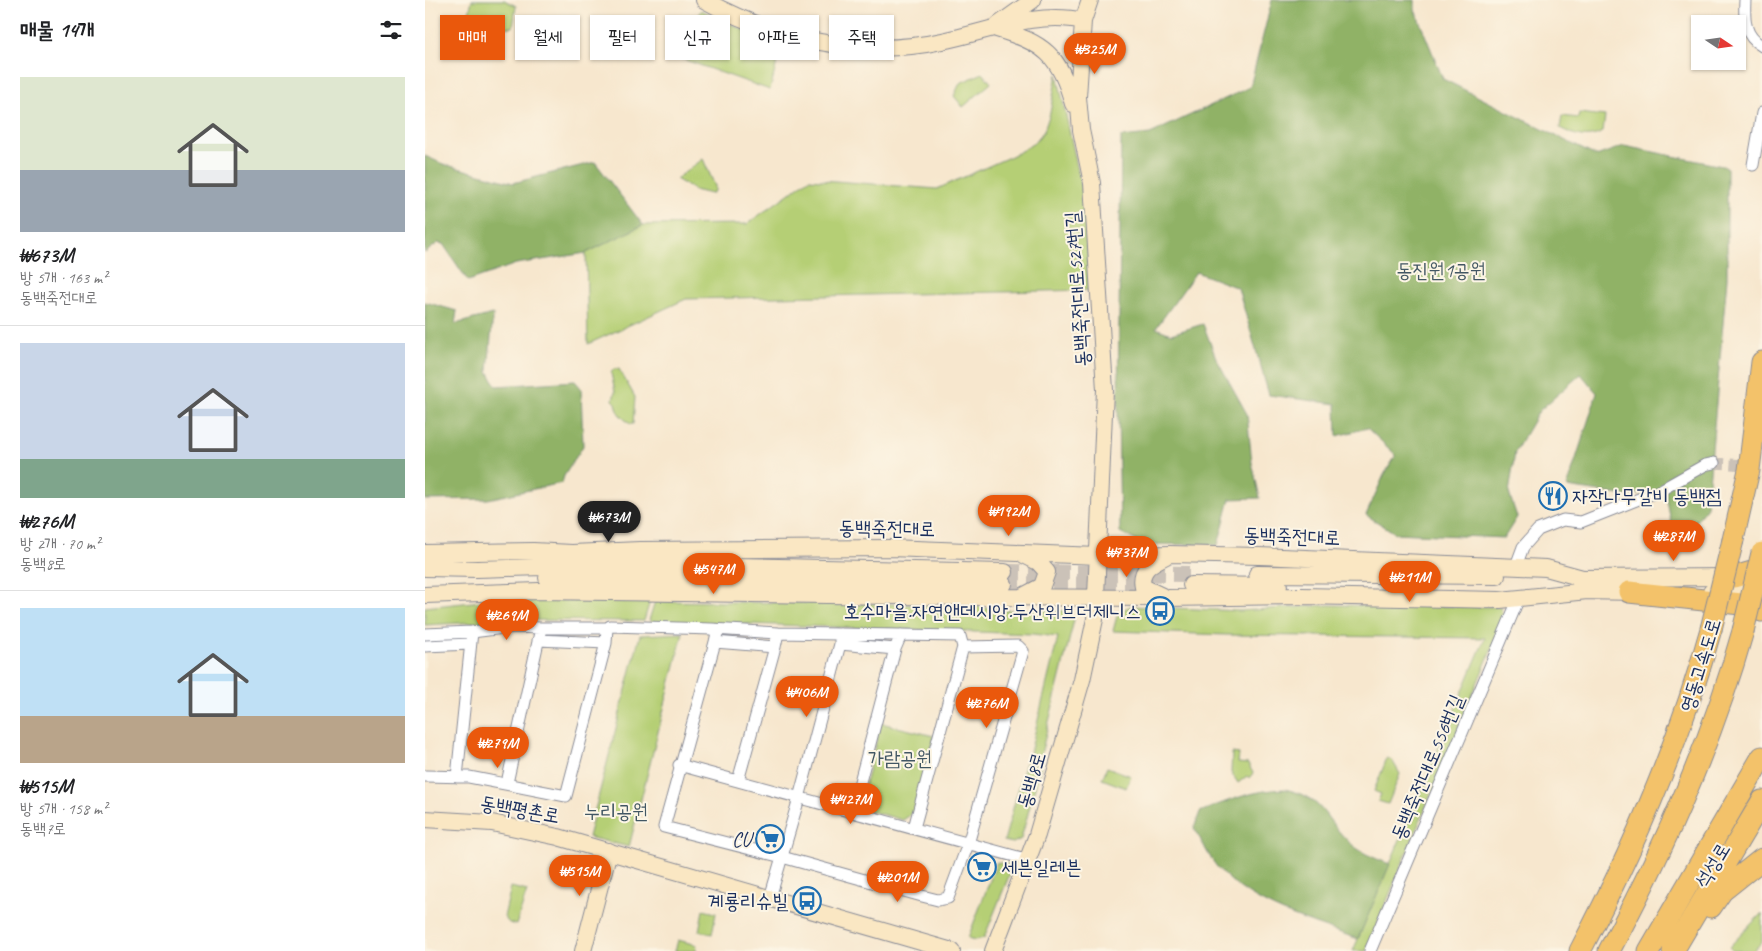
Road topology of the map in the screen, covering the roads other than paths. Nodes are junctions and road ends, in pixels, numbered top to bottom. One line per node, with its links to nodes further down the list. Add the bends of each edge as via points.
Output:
1 (704, 0): 6 (main road, via 760,26 832,44 918,45)
2 (1033, 0): 6 (main road)
3 (1090, 0): 5 (main road, 동백죽전대로527번길)
4 (1745, 0): 7 (street, via 1743,23 1755,42)
5 (1083, 21): 6 (main road, via 1058,17); 9 (main road, 동백죽전대로527번길, via 1078,98)
6 (994, 28): 9 (main road, via 1026,38 1052,56 1067,82)
7 (1762, 46)
8 (1762, 113): 10 (street)
9 (1081, 130): 18 (main road, 동백죽전대로527번길, via 1092,182 1105,390)
10 (1753, 165)
11 (1762, 362): 68 (highway, 영동고속도로, bridge, via 1749,470 1697,680 1671,754)
12 (1714, 463): 20 (street, via 1659,491 1581,522 1563,520 1537,530 1523,547)
13 (425, 553): 14 (main road, 동백죽전대로, via 533,550)
14 (572, 553): 15 (main road, 동백죽전대로, via 880,548); 19 (main road)
15 (1019, 553): 18 (main road, 동백죽전대로); 31 (main road, via 1038,562 1047,572 1042,586)
16 (1762, 553): 77 (highway, 영동고속도로, bridge, via 1730,679 1700,759 1650,872)
17 (1170, 554): 18 (main road, 동백죽전대로); 20 (main road, 동백죽전대로); 33 (main road, via 1148,565 1142,582 1143,587)
18 (1098, 556): 32 (main road, 동백8로)
19 (641, 564): 21 (main road, 동백죽전대로); 23 (main road, 동백죽전대로, via 1004,578)
20 (1516, 566): 27 (main road, 동백죽전대로, via 1546,568)
21 (425, 568)
22 (1762, 569): 24 (highway)
23 (425, 577)
24 (1734, 577): 25 (main road, 동백죽전대로); 27 (main road, 동백죽전대로)
25 (1762, 578)
26 (1192, 579): 27 (main road, 동백죽전대로)
27 (1587, 585): 28 (main road, 동백죽전대로); 34 (main road, 동백죽전대로)
28 (1629, 592): 29 (main road, 동백죽전대로); 35 (highway, via 1741,604)
29 (1762, 592)
30 (425, 595): 31 (main road, 동백죽전대로, via 539,591)
31 (1023, 596): 32 (main road, 동백죽전대로)
32 (1097, 597): 33 (main road, 동백죽전대로); 67 (main road, 동백8로, via 1081,680)
33 (1168, 598): 34 (main road, 동백죽전대로)
34 (1519, 598): 74 (street, 동백죽전대로556번길)
35 (1762, 611)
36 (541, 628): 37 (street); 42 (street, via 512,627); 44 (street)
37 (607, 628): 38 (street); 46 (street)
38 (711, 629): 39 (street); 45 (street, via 717,633)
39 (778, 632): 43 (street); 48 (street)
40 (425, 634): 42 (street)
41 (901, 635): 43 (street); 49 (street, via 961,636); 50 (street)
42 (471, 638): 47 (street); 55 (street)
43 (840, 639): 50 (street); 58 (street)
44 (538, 640): 46 (street); 57 (street)
45 (715, 642): 48 (street); 52 (street)
46 (606, 643): 57 (street, via 566,796)
47 (425, 646)
48 (775, 647): 56 (street)
49 (963, 647): 62 (street); 63 (street, via 1018,646 1023,651)
50 (895, 649): 60 (street)
51 (1762, 756): 70 (highway)
52 (679, 765): 56 (street); 65 (street, via 664,827)
53 (425, 776): 55 (street)
54 (1762, 776): 70 (highway, 석성로, via 1721,852)
55 (457, 777): 57 (street)
56 (738, 781): 58 (street)
57 (507, 784)
58 (799, 798): 60 (street); 65 (street)
59 (1762, 801): 79 (highway, 석성로)
60 (853, 812): 62 (street)
61 (425, 819): 64 (main road, 동백평촌로, via 509,826)
62 (914, 828): 63 (street)
63 (969, 844): 65 (street, via 948,898 938,900); 67 (street)
64 (609, 851): 69 (main road, 동백평촌로); 71 (main road)
65 (782, 857): 69 (street)
66 (1762, 859): 80 (highway, via 1722,891)
67 (1029, 860): 73 (main road, 동백8로)
68 (1612, 889): 75 (highway); 76 (highway, 영동고속도로)
69 (770, 898): 72 (main road, 동백평촌로)
70 (1659, 941): 78 (highway)
71 (583, 951)
72 (952, 951)
73 (993, 951)
74 (1370, 951)
75 (1570, 951)
76 (1580, 951)
77 (1609, 951)
78 (1648, 951)
79 (1673, 951)
80 (1678, 951)

